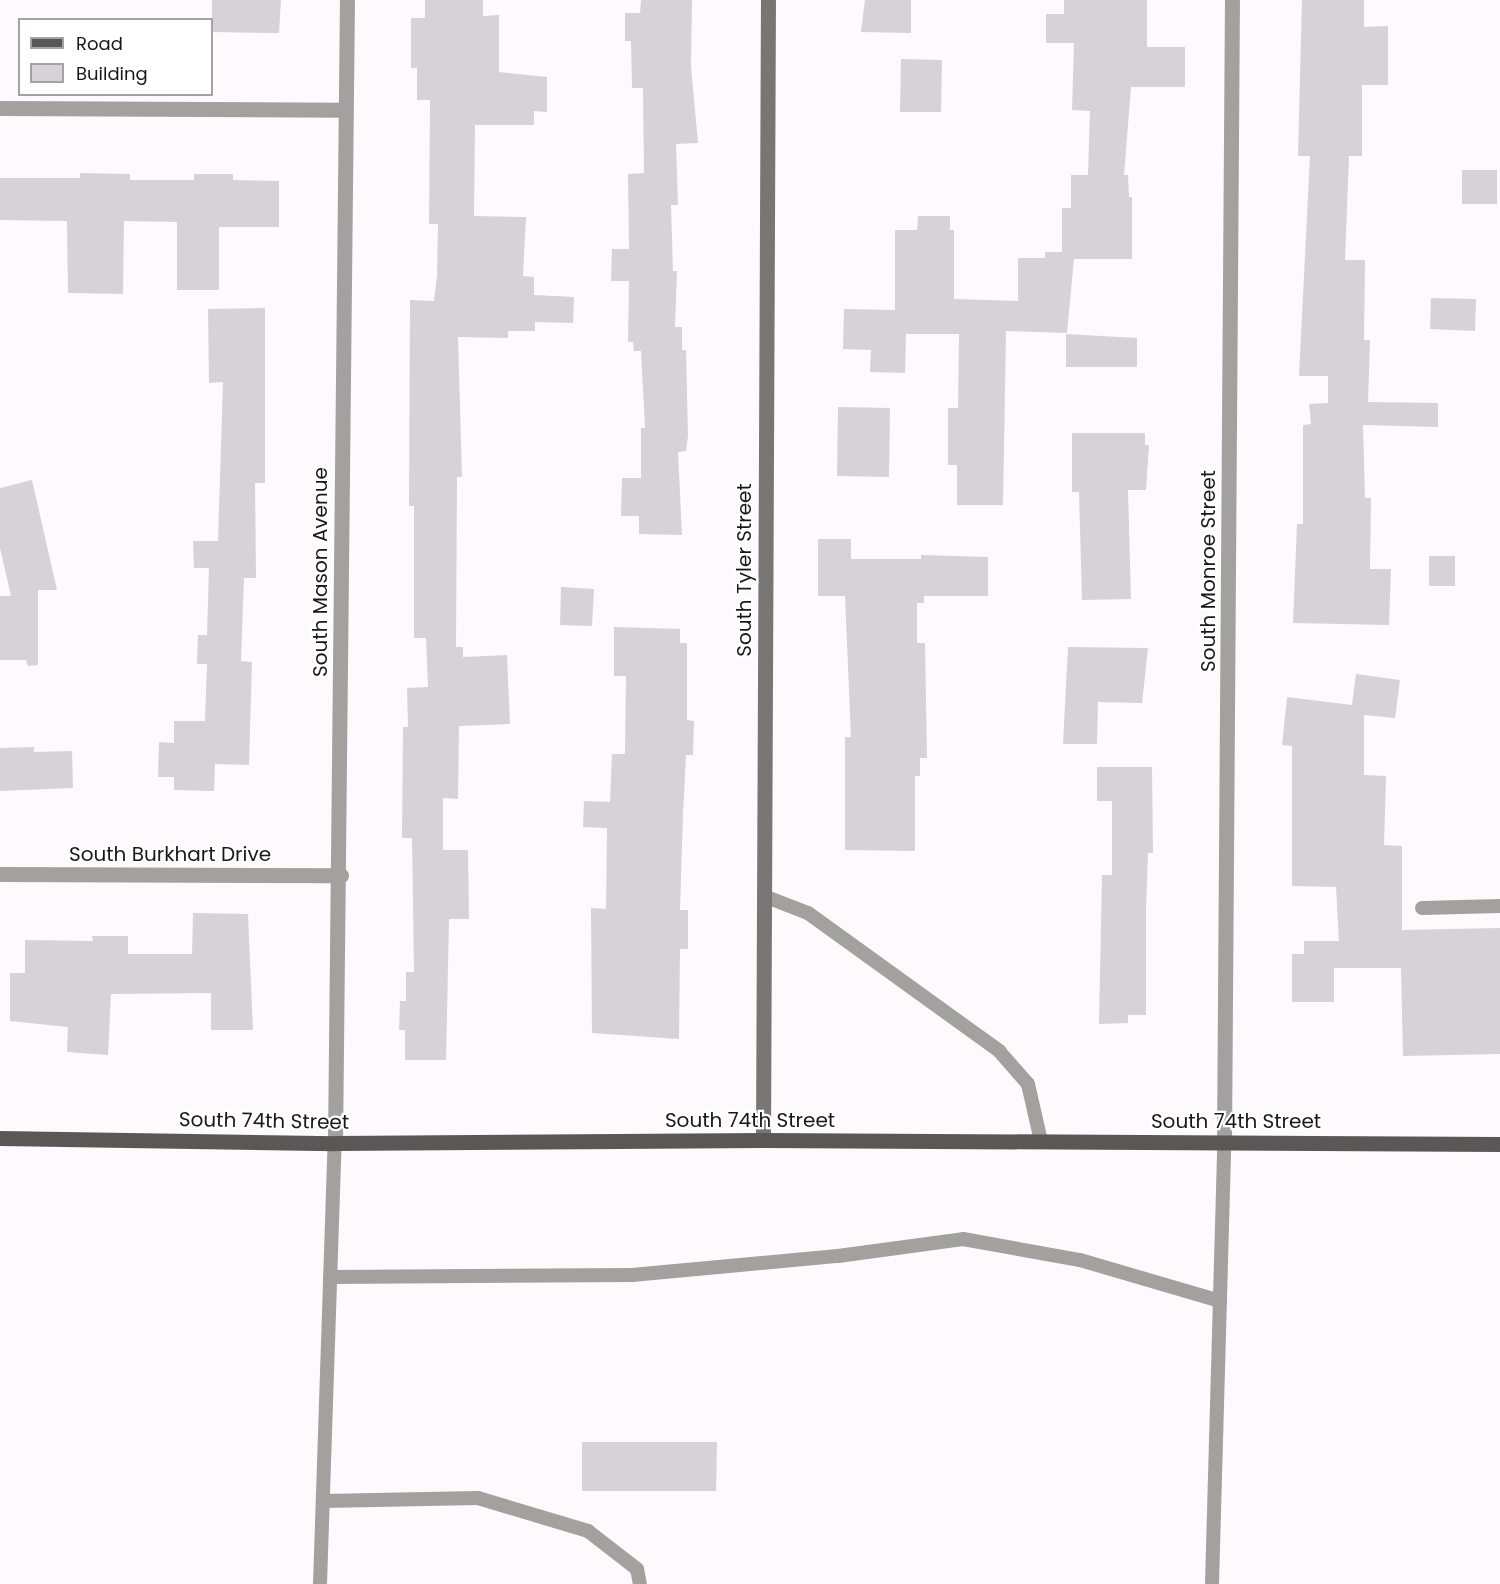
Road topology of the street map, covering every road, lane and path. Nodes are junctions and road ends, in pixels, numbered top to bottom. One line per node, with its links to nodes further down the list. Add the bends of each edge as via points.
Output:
1 (346, 0): 5 (street, South Mason Avenue)
2 (768, 0): 8 (street, South Tyler Street)
3 (1232, 0): 14 (street, South Monroe Street)
4 (0, 108): 5 (street)
5 (345, 110): 7 (street, South Mason Avenue)
6 (0, 874): 7 (street, South Burkhart Drive)
7 (341, 875): 15 (street, South Mason Avenue)
8 (764, 896): 12 (street, South Tyler Street); 13 (lane, via 808,913 999,1051 1028,1084)
9 (1500, 906): 10 (lane)
10 (1422, 908)
11 (0, 1138): 15 (main road, South 74th Street)
12 (763, 1140): 13 (main road, South 74th Street); 15 (main road, South 74th Street)
13 (1041, 1141): 14 (main road, South 74th Street)
14 (1224, 1142): 16 (main road, South 74th Street); 18 (lane)
15 (335, 1143): 17 (lane)
16 (1500, 1144)
17 (330, 1277): 18 (lane, via 633,1275 838,1256 963,1239 1080,1260); 19 (lane)
18 (1220, 1301): 22 (lane)
19 (323, 1501): 20 (lane); 21 (lane, via 478,1498 588,1531 638,1569)
20 (320, 1584)
21 (640, 1584)
22 (1212, 1584)

